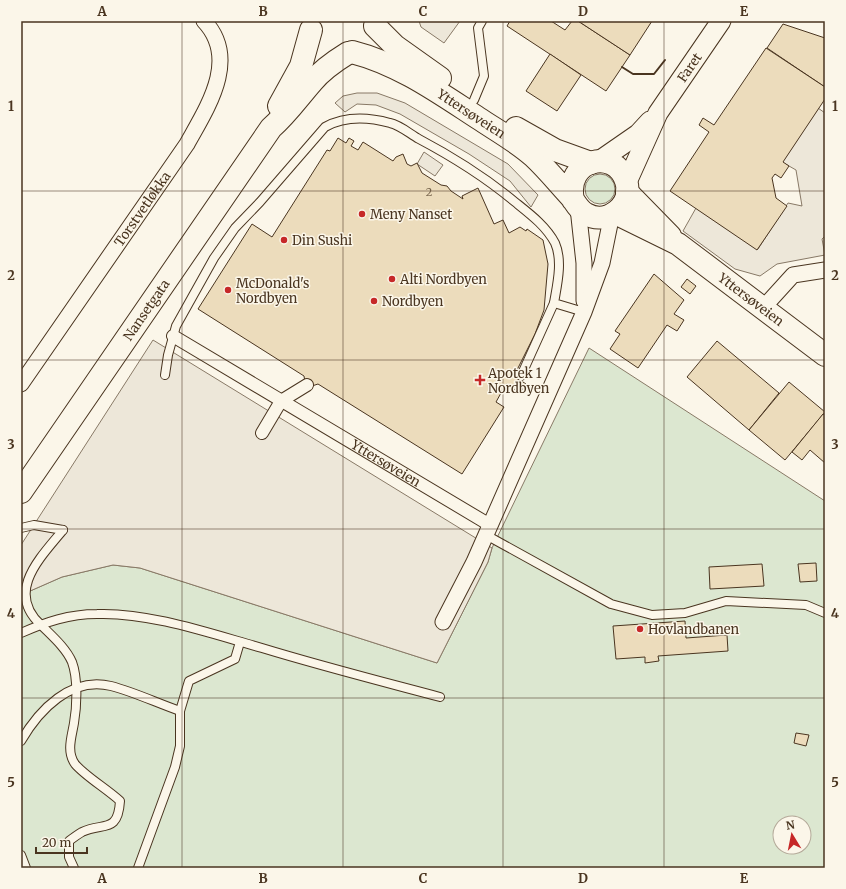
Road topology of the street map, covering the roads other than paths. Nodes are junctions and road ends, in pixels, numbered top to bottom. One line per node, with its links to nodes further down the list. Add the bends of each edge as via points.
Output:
1 (204, 21): 23 (street, Torstvetløkka, via 215,38 221,67 205,112 187,144)
2 (482, 21): 7 (lane, via 478,28 484,76)
3 (721, 21): 8 (street, Faret)
4 (309, 24): 6 (main road, Yttersøveien, via 317,42 325,48 333,52); 9 (main road, Nansetgata, via 301,66 277,109)
5 (375, 24): 6 (main road, Nansetgata, via 368,43); 7 (main road, Yttersøveien, via 421,66)
6 (350, 53): 9 (main road, Nansetgata, via 324,70 285,116); 12 (main road, Yttersøveien, via 370,57 395,67 520,146 545,168)
7 (474, 100): 10 (main road, Yttersøveien, via 541,143)
8 (658, 113): 10 (street, Faret, via 638,134); 11 (street, Faret)
9 (271, 128): 27 (main road, Nansetgata)
10 (595, 162): 11 (main road, via 616,167 623,174); 12 (main road, via 582,166 572,181 571,191)
11 (627, 187): 13 (main road, via 625,201); 14 (main road, Yttersøveien)
12 (575, 204): 13 (main road, via 585,214 594,217); 18 (street, via 584,263)
13 (614, 214): 14 (main road, Yttersøveien); 18 (street, via 602,263)
14 (678, 244): 17 (main road, Yttersøveien)
15 (825, 270): 17 (street, via 793,275)
16 (554, 303): 18 (lane); 19 (lane, via 559,271 556,244 544,226 488,180 452,157 391,123 352,118 336,121 325,127 235,228 214,258); 22 (lane)
17 (763, 308): 20 (main road, Yttersøveien)
18 (584, 312): 29 (street)
19 (173, 336): 21 (lane); 25 (street, Yttersøveien)
20 (825, 355)
21 (165, 375)
22 (521, 376)
23 (21, 384)
24 (307, 385): 25 (street)
25 (281, 401): 26 (street); 29 (street, Yttersøveien)
26 (262, 433)
27 (21, 492)
28 (21, 528): 32 (lane, via 34,525 63,530 32,570 26,583 28,610)
29 (488, 530): 30 (lane, via 611,604 652,615 685,613 726,601 806,606); 31 (street)
30 (825, 613)
31 (443, 622)
32 (40, 624): 33 (lane); 34 (lane, via 61,617 119,614 146,618); 35 (lane, via 52,635 72,663)
33 (21, 633)
34 (240, 642): 36 (lane); 37 (lane, via 235,659 189,681)
35 (76, 688): 37 (lane, via 90,685 110,686); 38 (lane, via 61,695 46,707 30,725); 41 (lane, via 74,723 70,740 70,751 75,764 120,801 119,814 109,826 82,832 69,841 69,857)
36 (440, 697)
37 (180, 711): 42 (lane, via 180,746 175,767)
38 (21, 741)
39 (21, 855): 40 (lane)
40 (26, 868)
41 (74, 868)
42 (138, 868)

